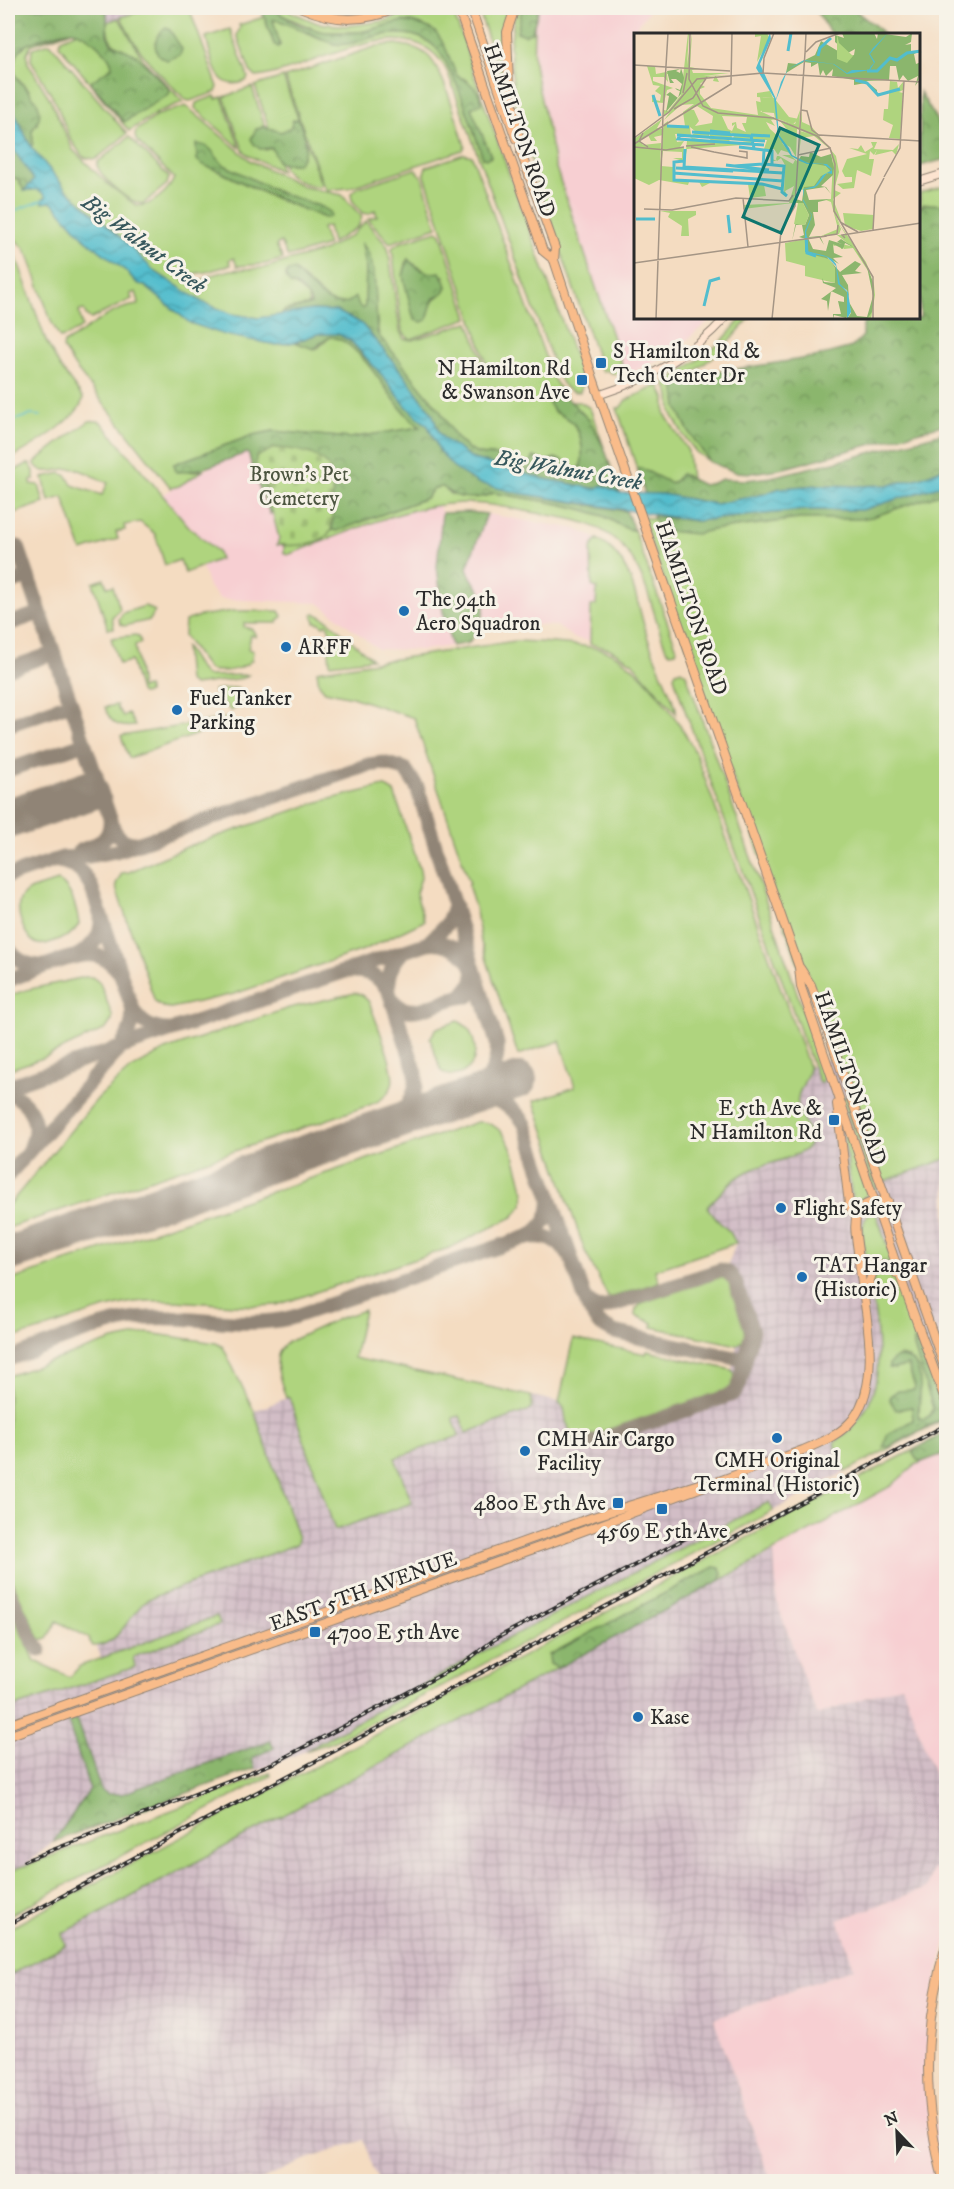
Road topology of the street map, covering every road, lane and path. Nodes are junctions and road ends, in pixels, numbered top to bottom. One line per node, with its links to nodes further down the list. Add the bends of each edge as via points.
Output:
1 (302, 8): 2 (highway, via 339,19 367,18)
2 (398, 8)
3 (458, 8): 9 (main road, HAMILTON ROAD, via 543,251)
4 (471, 8): 6 (main road, HAMILTON ROAD)
5 (515, 8): 6 (highway, via 507,32 509,86)
6 (523, 158): 9 (main road, HAMILTON ROAD, via 555,248)
7 (946, 173): 8 (main road)
8 (921, 181)
9 (554, 260): 11 (main road, HAMILTON ROAD)
10 (723, 320): 11 (main road, via 676,359 634,382)
11 (599, 394): 12 (main road, HAMILTON ROAD)
12 (799, 967): 13 (main road, HAMILTON ROAD, via 801,987); 15 (main road, HAMILTON ROAD, via 811,985)
13 (835, 1087): 14 (main road, HAMILTON ROAD); 16 (main road, EAST 5TH AVENUE, via 849,1203)
14 (874, 1201): 15 (main road); 16 (main road); 17 (main road, HAMILTON ROAD)
15 (888, 1201): 19 (main road, HAMILTON ROAD)
16 (857, 1215): 18 (main road, EAST 5TH AVENUE)
17 (905, 1290): 18 (main road, via 894,1270 880,1264 870,1273); 20 (main road, HAMILTON ROAD)
18 (863, 1299): 21 (main road, EAST 5TH AVENUE, via 870,1378 853,1418 826,1441)
19 (946, 1372)
20 (946, 1402)
21 (730, 1477): 22 (main road, EAST 5TH AVENUE, via 620,1507); 23 (main road, EAST 5TH AVENUE)
22 (8, 1725)
23 (8, 1736)
24 (946, 1945): 25 (main road, via 933,2002 928,2065 931,2120)
25 (944, 2181)

